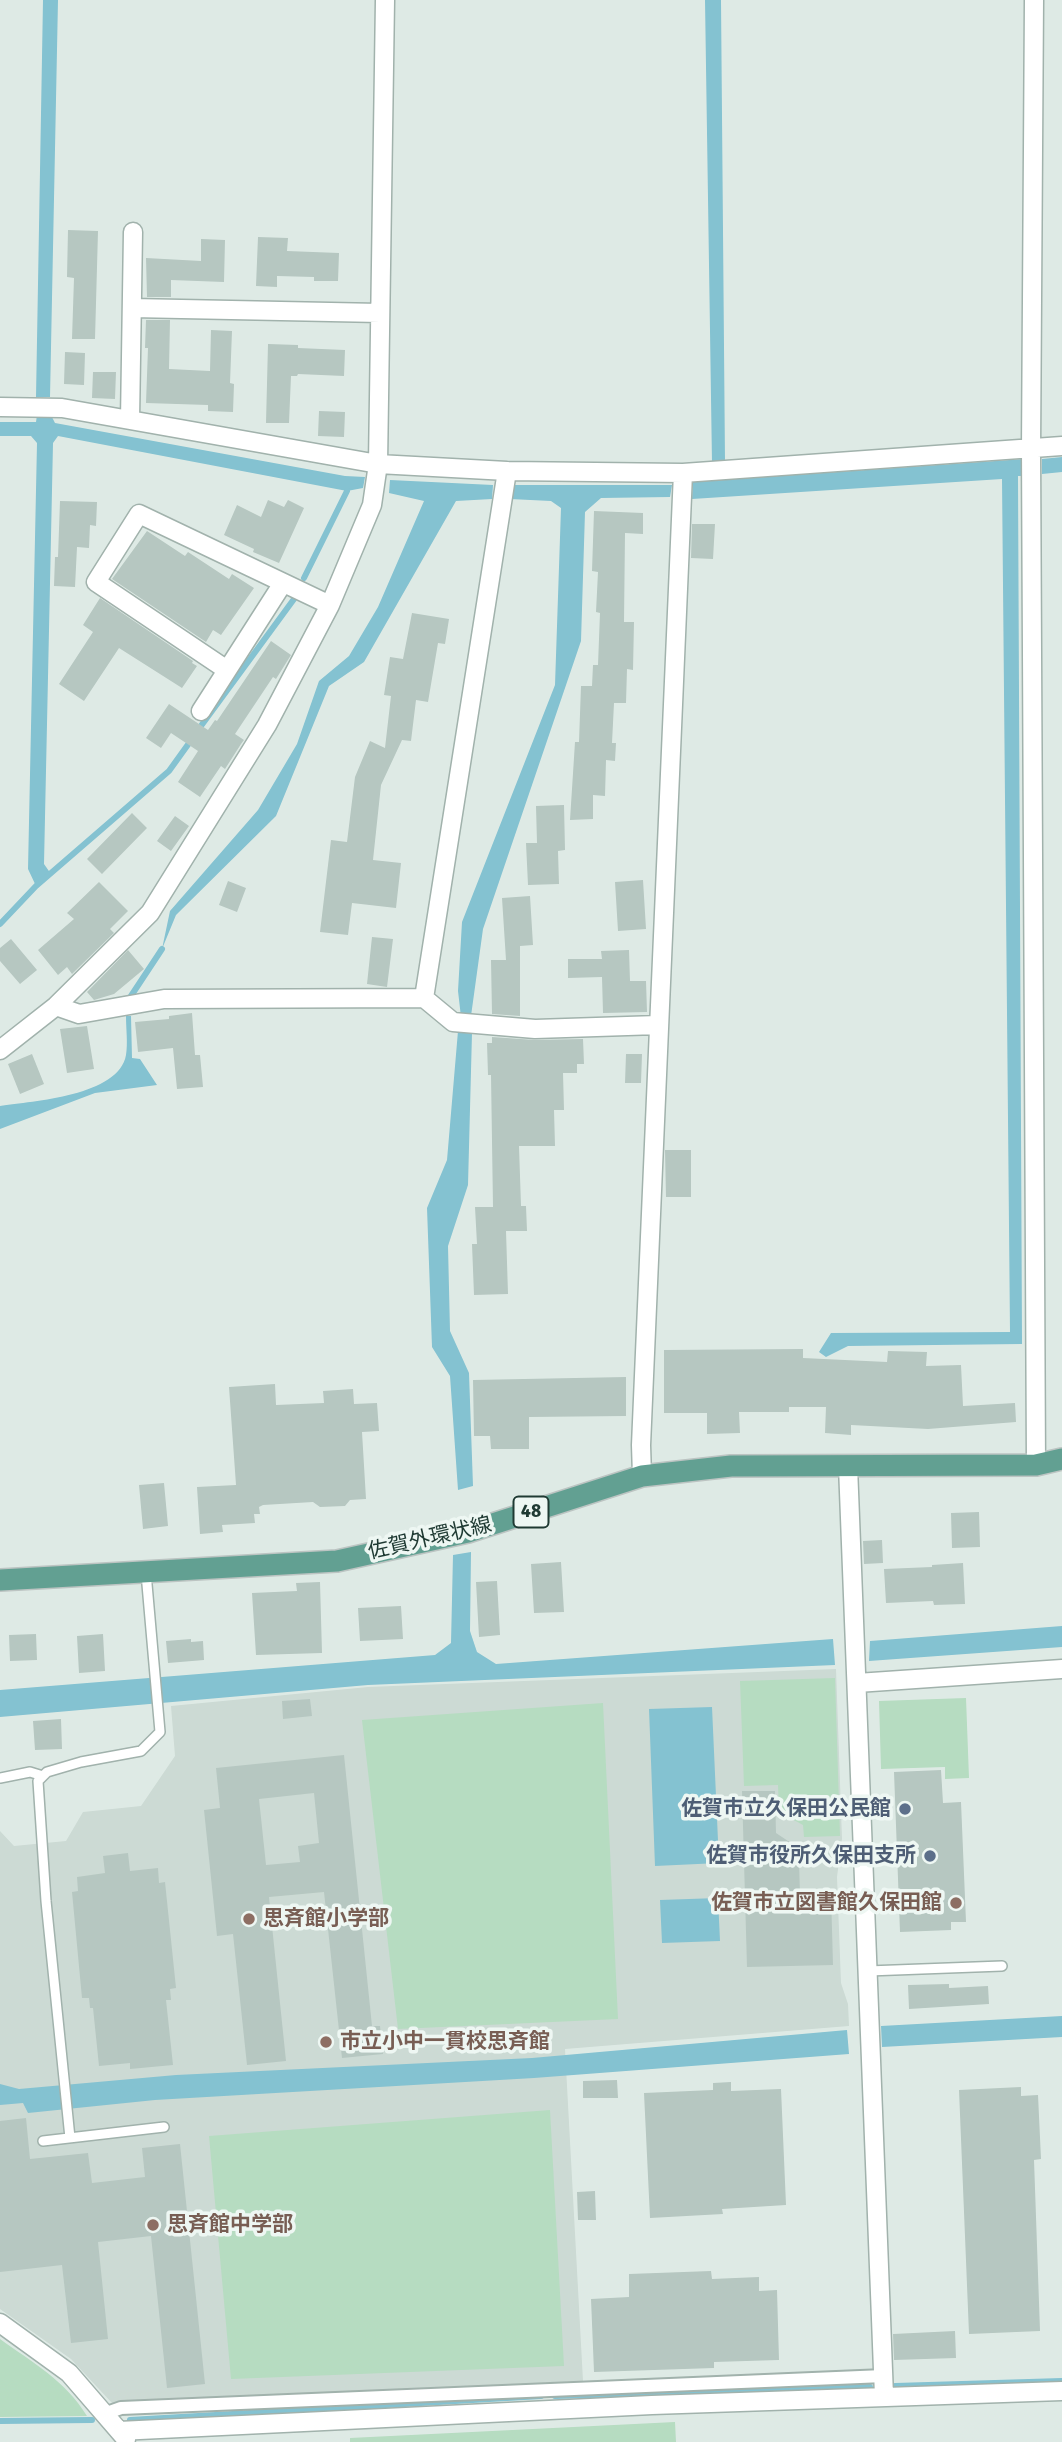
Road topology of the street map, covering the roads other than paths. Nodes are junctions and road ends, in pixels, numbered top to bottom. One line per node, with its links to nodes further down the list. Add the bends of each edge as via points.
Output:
1 (385, 0): 5 (street)
2 (1034, 0): 9 (street)
3 (133, 232): 4 (street)
4 (132, 308): 5 (street); 7 (street)
5 (380, 313): 10 (street)
6 (0, 407): 7 (street, via 61,408)
7 (130, 420): 10 (street)
8 (1062, 446): 9 (street)
9 (1031, 449): 12 (street); 22 (street)
10 (378, 464): 11 (street); 14 (street, via 373,505)
11 (507, 471): 12 (street); 17 (street)
12 (683, 473): 19 (street)
13 (283, 583): 14 (street); 15 (street); 15 (street, via 139,514 96,582)
14 (330, 606): 18 (street, via 267,725 150,913)
15 (227, 670): 16 (street)
16 (201, 711)
17 (424, 998): 18 (street, via 164,999 79,1014); 19 (street, via 453,1022 535,1029)
18 (56, 1006): 20 (street)
19 (658, 1025): 24 (street)
20 (0, 1050)
21 (1062, 1460): 22 (main road, 佐賀外環状線 / 48)
22 (1036, 1465): 23 (main road, 佐賀外環状線 / 48)
23 (848, 1466): 24 (main road, 佐賀外環状線 / 48, via 731,1466); 28 (street)
24 (642, 1476): 25 (main road, 佐賀外環状線 / 48, via 468,1532 337,1560)
25 (146, 1572): 26 (main road, 佐賀外環状線 / 48); 29 (lane, via 160,1732 141,1751 81,1762)
26 (0, 1580)
27 (1062, 1670): 28 (street)
28 (857, 1683): 32 (street)
29 (43, 1776): 30 (lane, via 30,1772); 34 (lane, via 37,1781 38,1803)
30 (0, 1777)
31 (1002, 1966): 32 (lane)
32 (868, 1971): 37 (street)
33 (164, 2127): 34 (lane)
34 (70, 2138): 35 (lane)
35 (44, 2141)
36 (0, 2323): 40 (street, via 69,2373)
37 (884, 2376): 39 (street); 40 (street, via 121,2408)
38 (1062, 2391): 39 (street)
39 (884, 2396): 41 (street)
40 (104, 2414): 42 (street)
41 (213, 2435): 42 (street)
42 (123, 2436)

